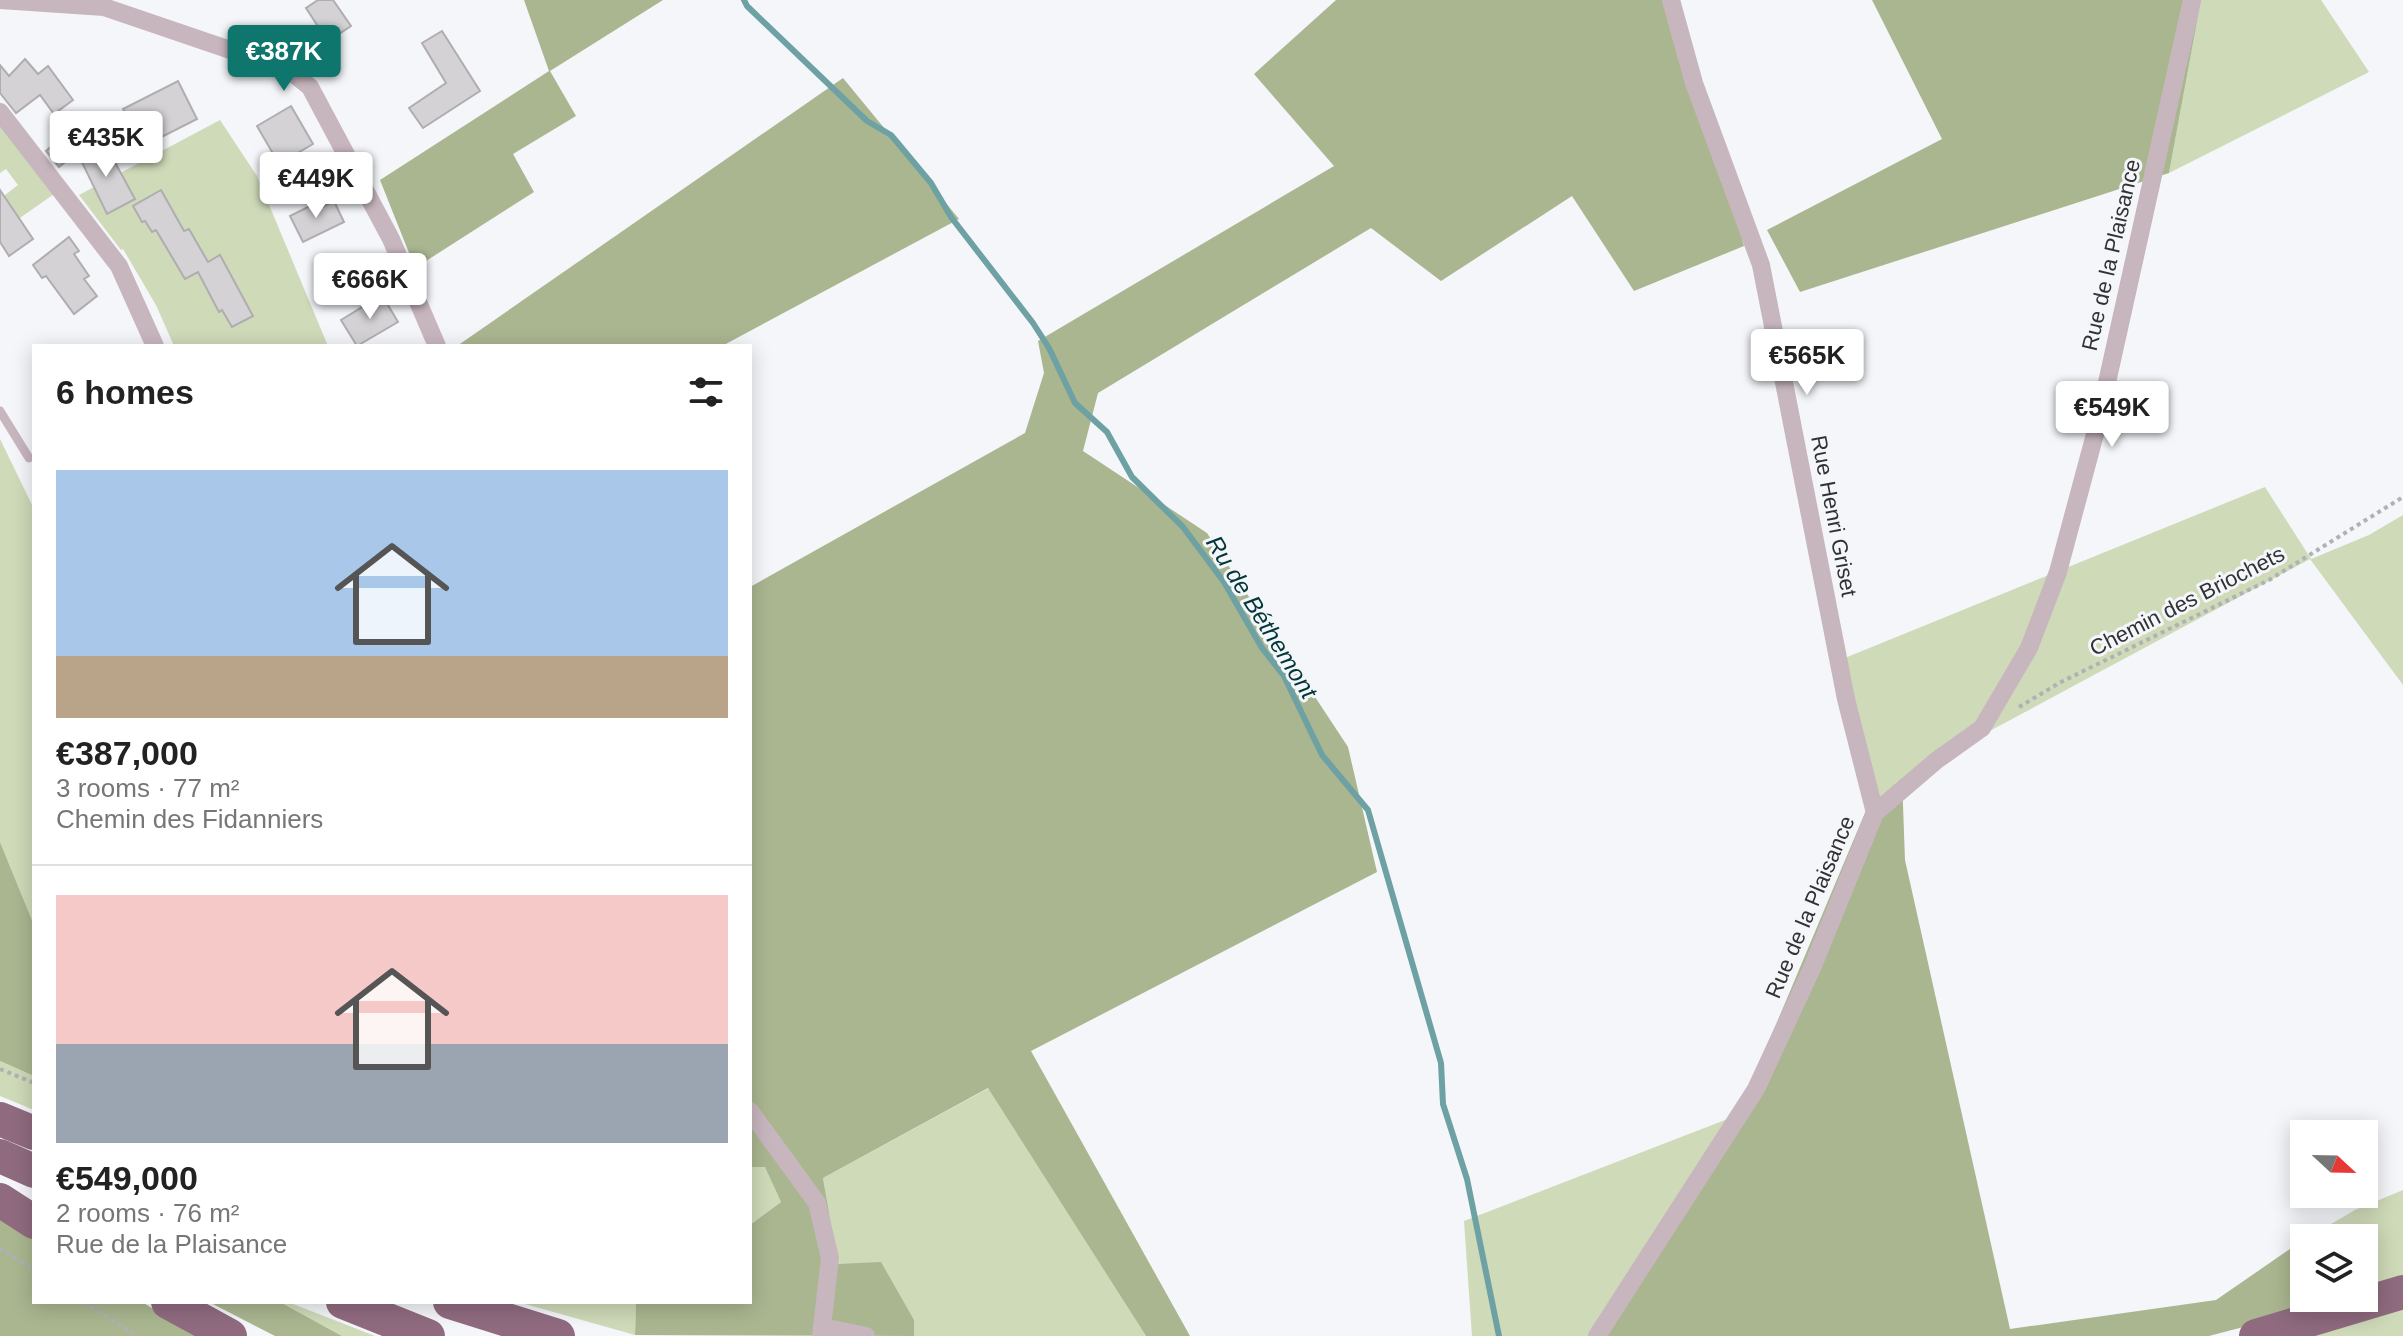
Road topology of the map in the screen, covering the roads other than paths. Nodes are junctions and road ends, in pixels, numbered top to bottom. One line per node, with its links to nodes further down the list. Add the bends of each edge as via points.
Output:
1 (0, 0): 6 (street, via 104,7 289,70 310,87 391,239)
2 (1671, 0): 9 (street, Rue Henri Griset, via 1694,83 1761,265 1846,699)
3 (2192, 0): 9 (street, Rue de la Plaisance, via 2098,423 2058,572 2029,648 1982,728)
4 (0, 112): 5 (street, via 119,266)
5 (154, 344)
6 (436, 344)
7 (0, 411): 8 (lane)
8 (29, 458)
9 (1875, 813): 26 (street, Rue de la Plaisance, via 1756,1089)
10 (752, 1114): 21 (street, via 817,1203 830,1258)
11 (0, 1119): 12 (highway)
12 (32, 1132)
13 (0, 1156): 14 (highway)
14 (32, 1170)
15 (0, 1200): 16 (highway)
16 (32, 1221)
17 (2403, 1292): 27 (highway)
18 (172, 1304): 22 (highway)
19 (348, 1304): 23 (highway)
20 (456, 1304): 24 (highway)
21 (822, 1332): 25 (street)
22 (230, 1336)
23 (428, 1336)
24 (558, 1336)
25 (866, 1336)
26 (1597, 1336)
27 (2256, 1336)

